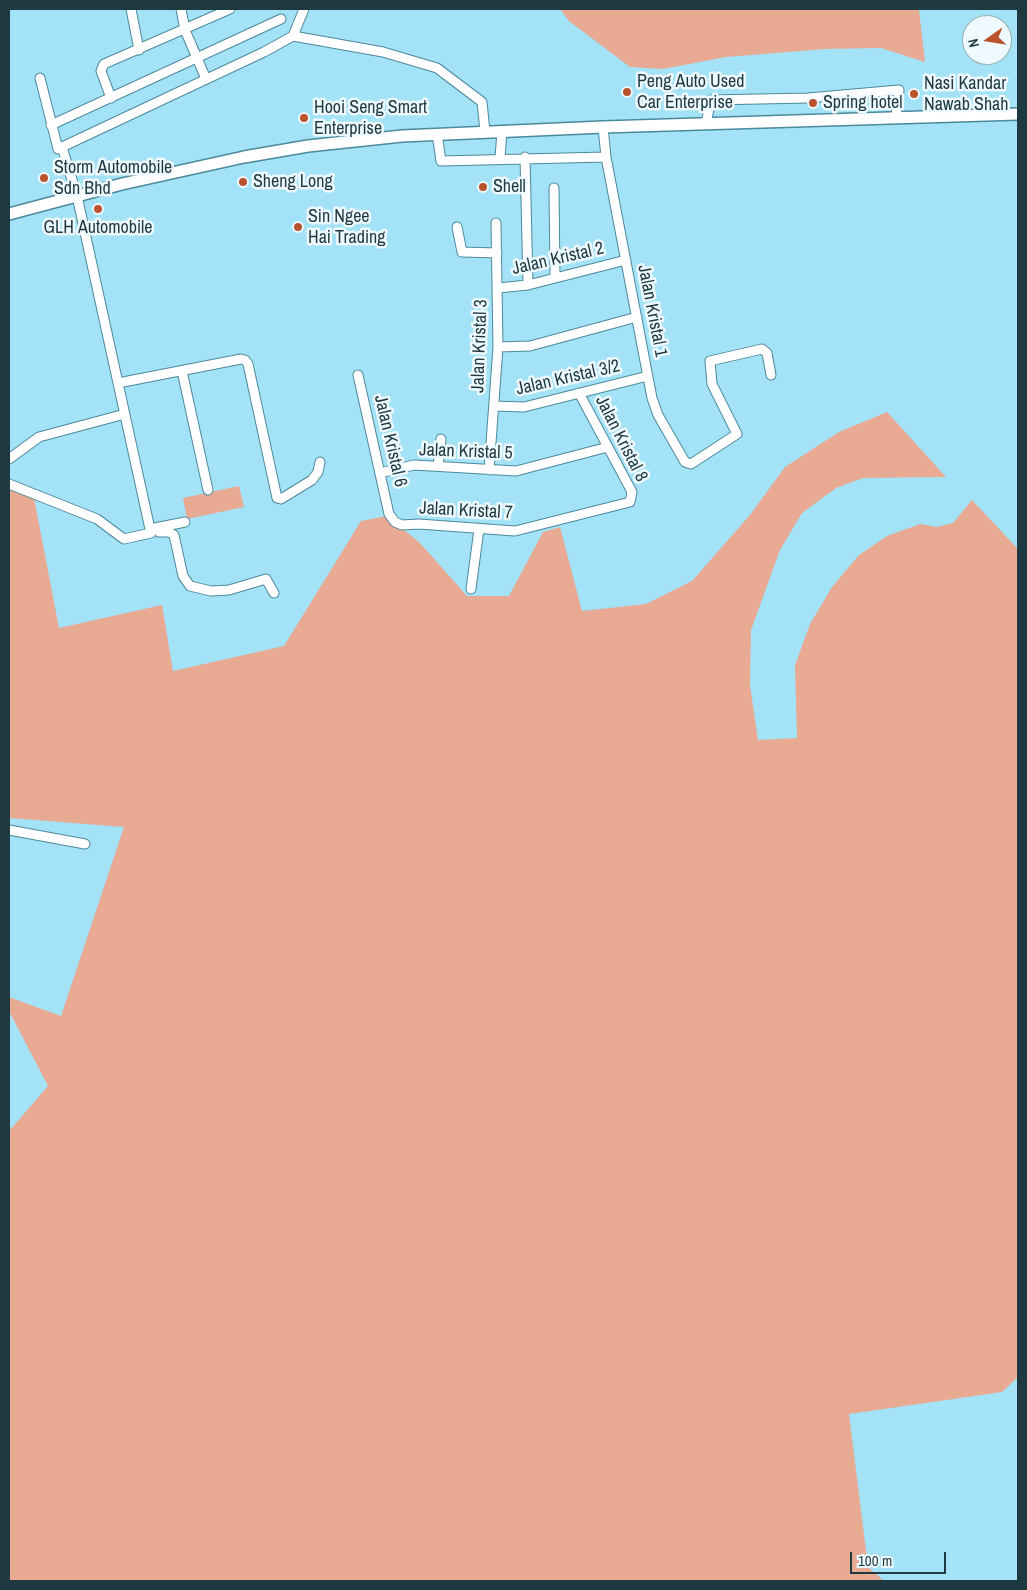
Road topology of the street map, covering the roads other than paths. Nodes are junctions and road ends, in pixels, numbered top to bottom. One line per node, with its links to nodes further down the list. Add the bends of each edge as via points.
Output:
1 (131, 9): 8 (street)
2 (181, 9): 6 (street)
3 (230, 9): 6 (street)
4 (304, 9): 7 (street)
5 (281, 19): 9 (street)
6 (185, 30): 8 (street); 9 (street)
7 (293, 36): 11 (street); 19 (street, via 383,52 437,68 482,102)
8 (139, 50): 12 (street, via 102,66)
9 (196, 57): 11 (street); 12 (street)
10 (40, 78): 16 (street)
11 (206, 79): 26 (street, via 62,147)
12 (110, 98): 16 (street)
13 (1018, 114): 14 (main road)
14 (896, 117): 15 (main road); 15 (street, via 899,90 808,98 711,100)
15 (706, 123): 17 (main road)
16 (51, 125): 21 (street)
17 (603, 127): 18 (main road); 22 (street, Jalan Kristal 1)
18 (502, 131): 19 (main road); 24 (street)
19 (486, 132): 20 (main road)
20 (437, 134): 24 (street, via 441,161); 26 (main road, via 310,146 244,157)
21 (58, 149)
22 (606, 156): 23 (street); 31 (street, Jalan Kristal 1)
23 (525, 157): 24 (street); 33 (street)
24 (500, 158)
25 (554, 188): 32 (street)
26 (77, 196): 27 (main road); 41 (street)
27 (9, 214)
28 (496, 223): 30 (street, Jalan Kristal 3)
29 (457, 227): 30 (street, via 462,252)
30 (496, 253): 34 (street, Jalan Kristal 3)
31 (626, 260): 32 (street, Jalan Kristal 2); 35 (street, Jalan Kristal 1)
32 (555, 278): 33 (street, Jalan Kristal 2)
33 (528, 286): 34 (street, Jalan Kristal 2)
34 (498, 288): 36 (street, Jalan Kristal 3)
35 (637, 317): 36 (street, via 530,346); 40 (street, Jalan Kristal 1)
36 (498, 347): 43 (street, Jalan Kristal 3)
37 (182, 371): 41 (street); 48 (street, via 241,359 248,364 277,498 281,499 312,480); 53 (street)
38 (358, 375): 51 (street, Jalan Kristal 6)
39 (771, 375): 40 (street, Jalan Kristal 1, via 767,353 762,349 710,361 712,384 737,434 688,464 658,415)
40 (648, 376): 42 (street, Jalan Kristal 3/2)
41 (118, 383): 44 (street)
42 (579, 394): 43 (street, Jalan Kristal 3/2, via 524,407); 46 (street, Jalan Kristal 8)
43 (494, 406): 50 (street, Jalan Kristal 3)
44 (125, 414): 47 (street, via 39,437); 58 (street)
45 (441, 439): 49 (street)
46 (608, 447): 50 (street, Jalan Kristal 5, via 530,469); 54 (street, Jalan Kristal 8, via 632,492)
47 (9, 459)
48 (320, 462)
49 (438, 466): 50 (street, Jalan Kristal 5); 51 (street, Jalan Kristal 5, via 414,465)
50 (489, 470)
51 (380, 473): 55 (street, Jalan Kristal 6)
52 (9, 484): 58 (street, via 97,519 124,539)
53 (208, 490)
54 (632, 499): 57 (street, Jalan Kristal 7, via 627,504 526,530)
55 (390, 514): 57 (street, Jalan Kristal 7, via 395,522 402,525)
56 (185, 522): 58 (street)
57 (479, 529): 59 (street)
58 (151, 531): 60 (street, via 174,535 183,576 196,589 228,590 266,579)
59 (471, 589)
60 (274, 593)
61 (9, 830): 62 (street)
62 (85, 844)

